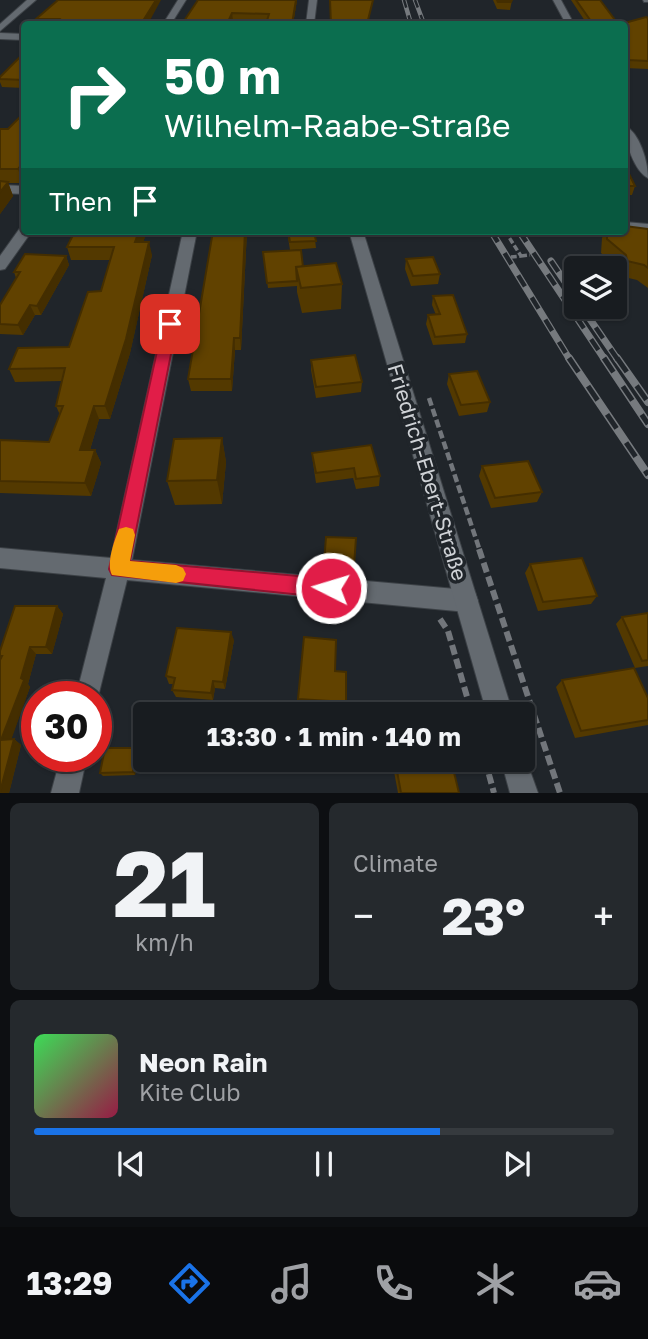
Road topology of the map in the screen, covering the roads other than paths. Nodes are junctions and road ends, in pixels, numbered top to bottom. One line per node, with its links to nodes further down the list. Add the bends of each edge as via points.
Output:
1 (33, 0): 8 (street)
2 (182, 0): 5 (street)
3 (313, 0): 6 (street)
4 (557, 0): 7 (street)
5 (169, 21)
6 (310, 21)
7 (568, 21)
8 (0, 28)
9 (0, 37): 10 (street)
10 (21, 37)
11 (628, 135): 12 (street)
12 (648, 174)
13 (0, 189): 14 (street)
14 (21, 190)
15 (628, 226): 16 (street)
16 (648, 228)
17 (22, 235): 20 (street)
18 (189, 235): 22 (street)
19 (357, 235): 23 (street, Friedrich-Ebert-Straße)
20 (0, 266)
21 (0, 558): 22 (street)
22 (119, 569): 23 (street); 24 (street)
23 (467, 601): 25 (street, Friedrich-Ebert-Straße)
24 (92, 681)
25 (496, 702)
26 (70, 772): 28 (street)
27 (518, 772): 29 (street)
28 (65, 793)
29 (524, 793)

